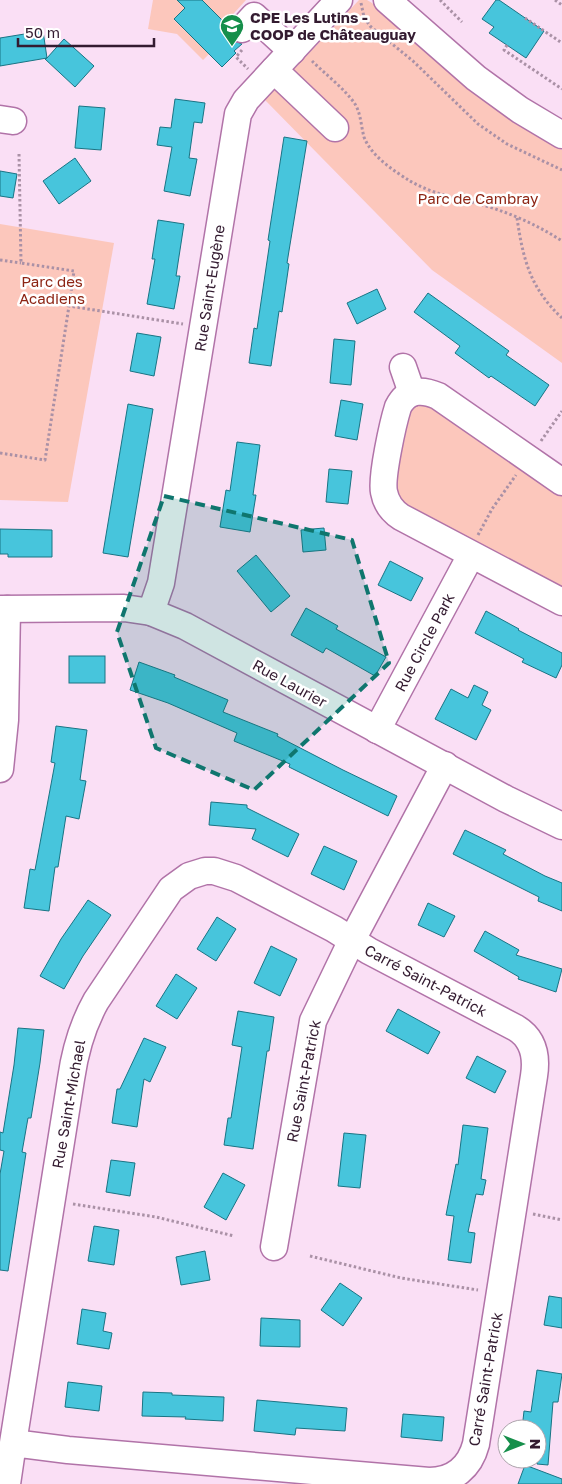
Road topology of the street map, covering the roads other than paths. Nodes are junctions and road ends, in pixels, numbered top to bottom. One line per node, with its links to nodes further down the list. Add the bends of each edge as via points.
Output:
1 (339, 0): 4 (street, Rue Saint-Eugène)
2 (387, 0): 6 (street, via 468,72)
3 (244, 37): 4 (street, via 254,16)
4 (281, 62): 5 (street); 13 (street, Rue Saint-Eugène, via 246,100 236,120 161,583)
5 (335, 128)
6 (562, 136)
7 (403, 367): 8 (street)
8 (412, 392): 9 (street, via 438,396 535,451); 10 (street, via 402,400 396,415 383,484 386,498 392,510 401,517)
9 (562, 482)
10 (471, 555): 11 (street); 14 (street, Rue Circle Park)
11 (562, 602)
12 (4, 609): 13 (street, Rue Laurier, via 124,608); 16 (street, via 5,720)
13 (151, 612): 14 (street, Rue Laurier, via 185,626)
14 (377, 730): 15 (street, Rue Laurier)
15 (445, 765): 17 (street, Rue Laurier); 18 (street, Rue Saint-Patrick)
16 (0, 769)
17 (562, 826)
18 (352, 940): 19 (street, Rue Saint-Patrick, via 313,1021); 20 (street, Rue Saint-Michael, via 214,871 196,873 171,889 96,1001 77,1044); 20 (street, Carré Saint-Patrick, via 522,1031 534,1050 534,1076 476,1444 466,1465 454,1477 429,1481)
19 (274, 1247)
20 (13, 1443): 21 (street, Rue Saint-Michael)
21 (7, 1484)

